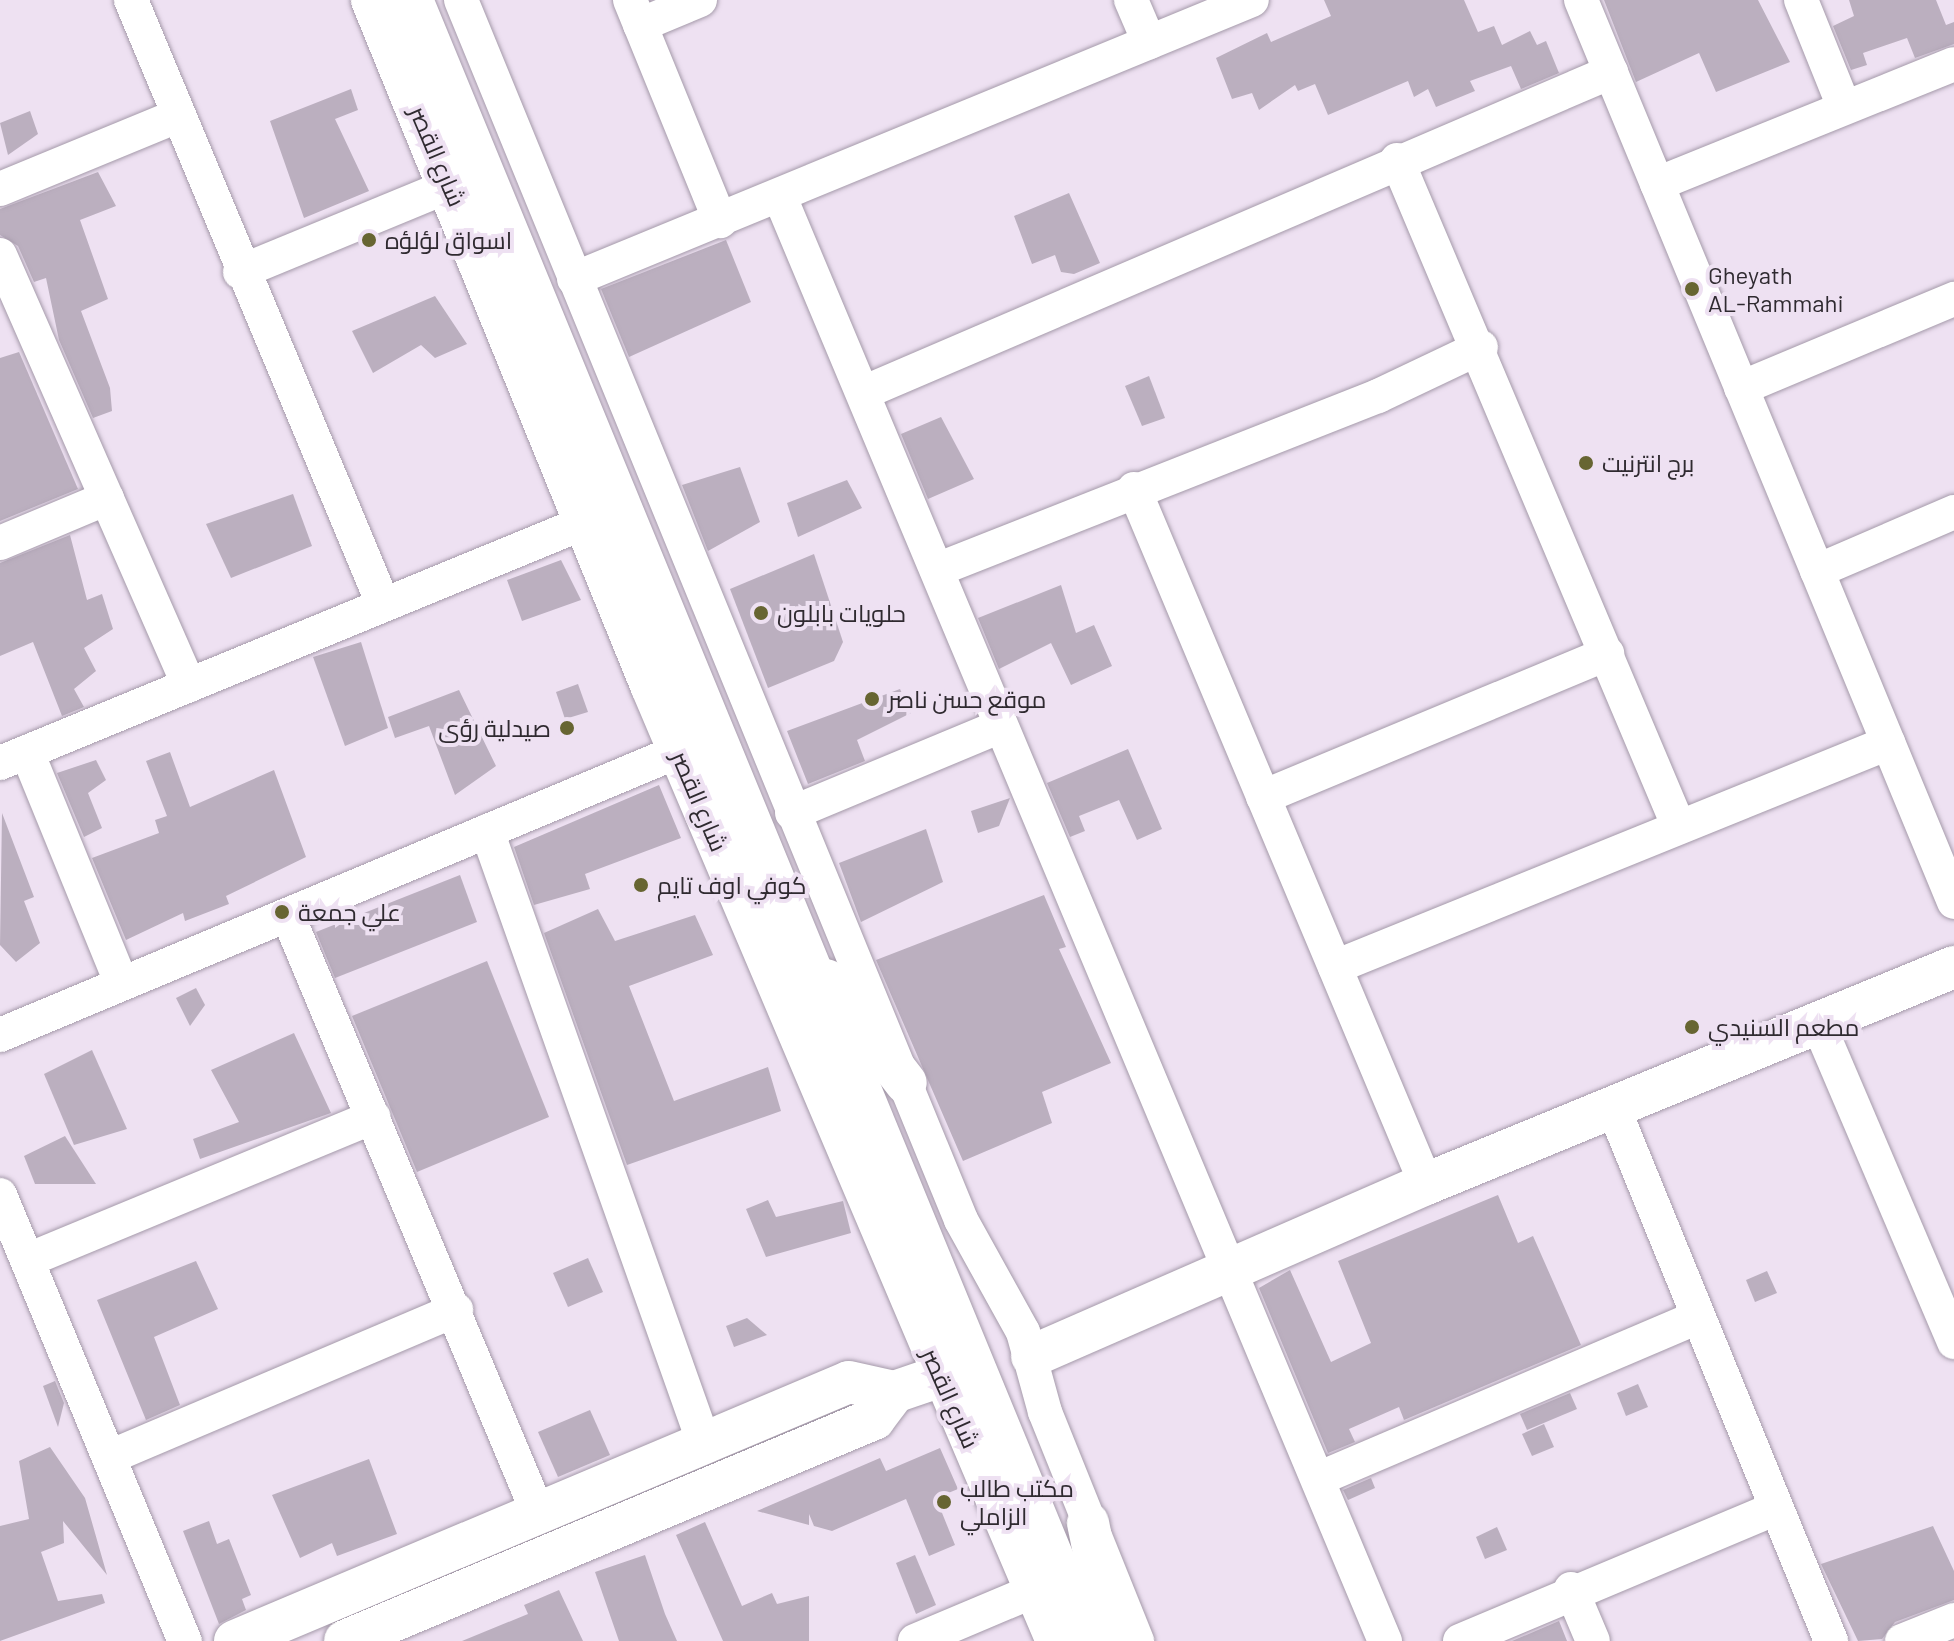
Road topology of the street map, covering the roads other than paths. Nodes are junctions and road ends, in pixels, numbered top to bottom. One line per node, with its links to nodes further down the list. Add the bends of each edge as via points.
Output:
1 (131, 0): 15 (street)
2 (372, 0): 18 (street, شارع القصر)
3 (412, 0): 36 (street, شارع القصر)
4 (461, 0): 24 (street)
5 (700, 0): 10 (street)
6 (1131, 0): 11 (street)
7 (1252, 0): 11 (street)
8 (1581, 0): 13 (street)
9 (1801, 0): 14 (street)
10 (635, 12): 21 (street)
11 (1149, 42): 20 (street)
12 (1954, 64): 14 (street)
13 (1611, 72): 16 (street); 17 (street)
14 (1844, 107): 17 (street)
15 (177, 116): 19 (street); 23 (street)
16 (1397, 160): 26 (street); 28 (street)
17 (1657, 184): 27 (street)
18 (451, 185): 23 (street); 32 (street, شارع القصر)
19 (0, 189)
20 (780, 197): 21 (street); 28 (street)
21 (720, 221): 24 (street)
22 (0, 255): 30 (street)
23 (240, 272): 37 (street)
24 (574, 279): 47 (street)
25 (1954, 299): 27 (street)
26 (1481, 347): 29 (street, via 1378,396); 38 (street)
27 (1741, 388): 35 (street)
28 (865, 392): 34 (street)
29 (1134, 489): 34 (street); 46 (street)
30 (107, 498): 33 (street); 40 (street)
31 (1954, 512): 35 (street)
32 (588, 521): 36 (street, شارع القصر); 37 (street)
33 (0, 543)
34 (939, 569): 42 (street)
35 (1817, 571): 43 (street)
36 (629, 574): 39 (street, شارع القصر); 41 (street, شارع القصر)
37 (383, 604): 40 (street)
38 (1607, 654): 46 (street); 48 (street)
39 (691, 672): 41 (street, via 665,668); 52 (street, شارع القصر)
40 (189, 685): 45 (street)
41 (651, 685): 44 (street, شارع القصر)
42 (1001, 726): 47 (street); 64 (street)
43 (1888, 743): 48 (street); 50 (street)
44 (679, 751): 49 (street); 69 (street, شارع القصر)
45 (14, 758): 55 (street)
46 (1263, 797): 53 (street)
47 (792, 813): 58 (street)
48 (1678, 825): 53 (street)
49 (487, 831): 51 (street); 71 (street)
50 (1954, 902)
51 (288, 916): 55 (street); 60 (street)
52 (800, 949): 58 (street); 86 (street, شارع القصر)
53 (1335, 967): 61 (street)
54 (1954, 967): 56 (street)
55 (121, 982): 57 (street)
56 (1818, 1023): 59 (street); 67 (street)
57 (0, 1035)
58 (906, 1083): 68 (street, via 973,1248)
59 (1613, 1107): 61 (street); 66 (street)
60 (374, 1117): 63 (street); 65 (street)
61 (1426, 1184): 64 (street)
62 (0, 1195): 63 (street)
63 (28, 1260): 72 (street)
64 (1231, 1274): 68 (street); 73 (street)
65 (456, 1310): 72 (street); 75 (street)
66 (1698, 1317): 73 (street); 74 (street)
67 (1954, 1342)
68 (1032, 1356): 76 (street)
69 (941, 1376): 70 (street); 78 (street, شارع القصر)
70 (894, 1392): 71 (street, via 849,1382); 80 (street, via 874,1419)
71 (704, 1443): 75 (street)
72 (112, 1456): 81 (street)
73 (1318, 1479): 89 (street)
74 (1776, 1508): 77 (street); 92 (street)
75 (538, 1513): 82 (street)
76 (1088, 1523): 87 (street); 88 (street)
77 (1571, 1589): 90 (street); 91 (street)
78 (1036, 1590): 84 (street); 85 (street, شارع القصر)
79 (1954, 1620): 93 (street)
80 (414, 1628): 83 (street)
81 (185, 1641)
82 (235, 1641)
83 (345, 1641)
84 (915, 1641)
85 (1057, 1641)
86 (1087, 1641)
87 (1112, 1641)
88 (1137, 1641)
89 (1385, 1641)
90 (1460, 1641)
91 (1593, 1641)
92 (1831, 1641)
93 (1902, 1641)

